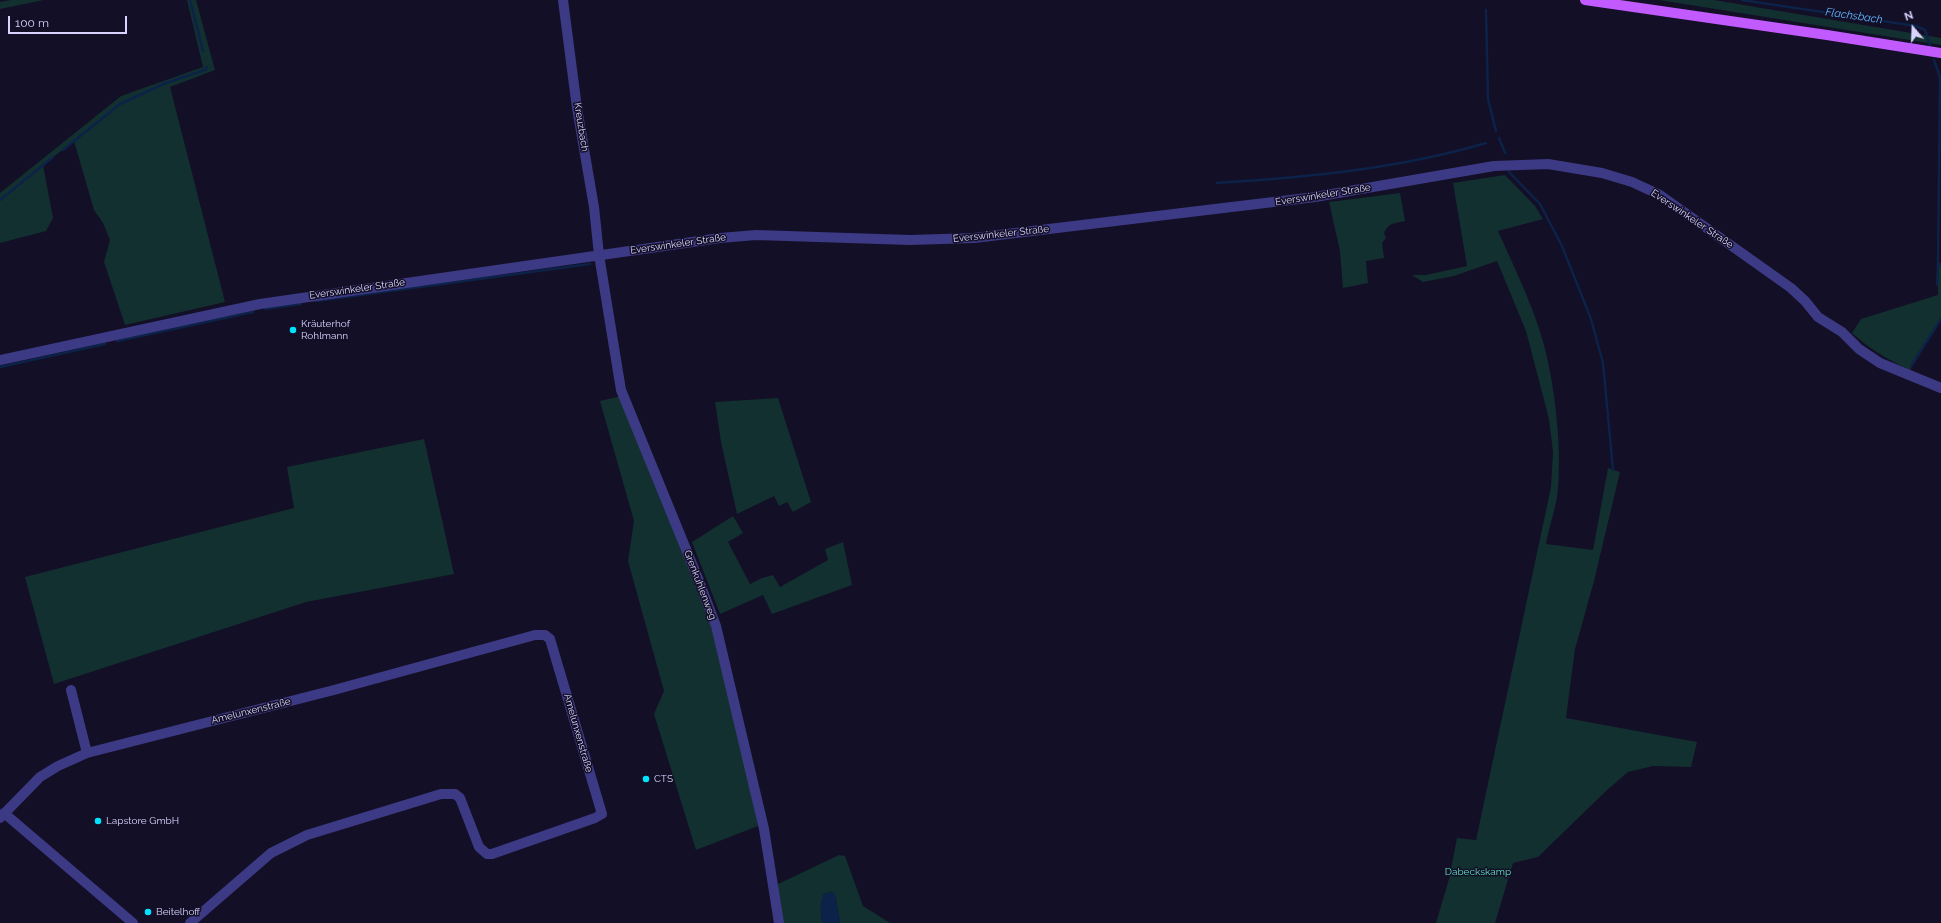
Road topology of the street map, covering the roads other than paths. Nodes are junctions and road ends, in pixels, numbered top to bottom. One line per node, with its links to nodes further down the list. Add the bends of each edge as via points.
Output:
1 (563, 0): 4 (street, Kreuzbach)
2 (1585, 0): 3 (main road)
3 (1941, 53)
4 (599, 255): 5 (street, Everswinkeler Straße, via 260,304); 6 (street, Everswinkeler Straße, via 756,234 910,240 974,238 1315,197 1494,166 1548,164 1602,173 1632,182 1660,195 1791,288 1818,317 1842,332 1859,349 1880,363); 12 (street, Grenkuhlenweg, via 621,390 716,626 764,829)
5 (0, 360)
6 (1941, 388)
7 (71, 690): 8 (street)
8 (87, 754): 9 (street, Amelunxenstraße, via 40,777); 11 (street, Amelunxenstraße, via 535,635 545,635 550,639 602,814 487,854 479,847 460,798 455,794 440,794 307,835 271,853)
9 (2, 816): 10 (street, Amelunxenstraße)
10 (133, 923)
11 (190, 923)
12 (779, 923)

